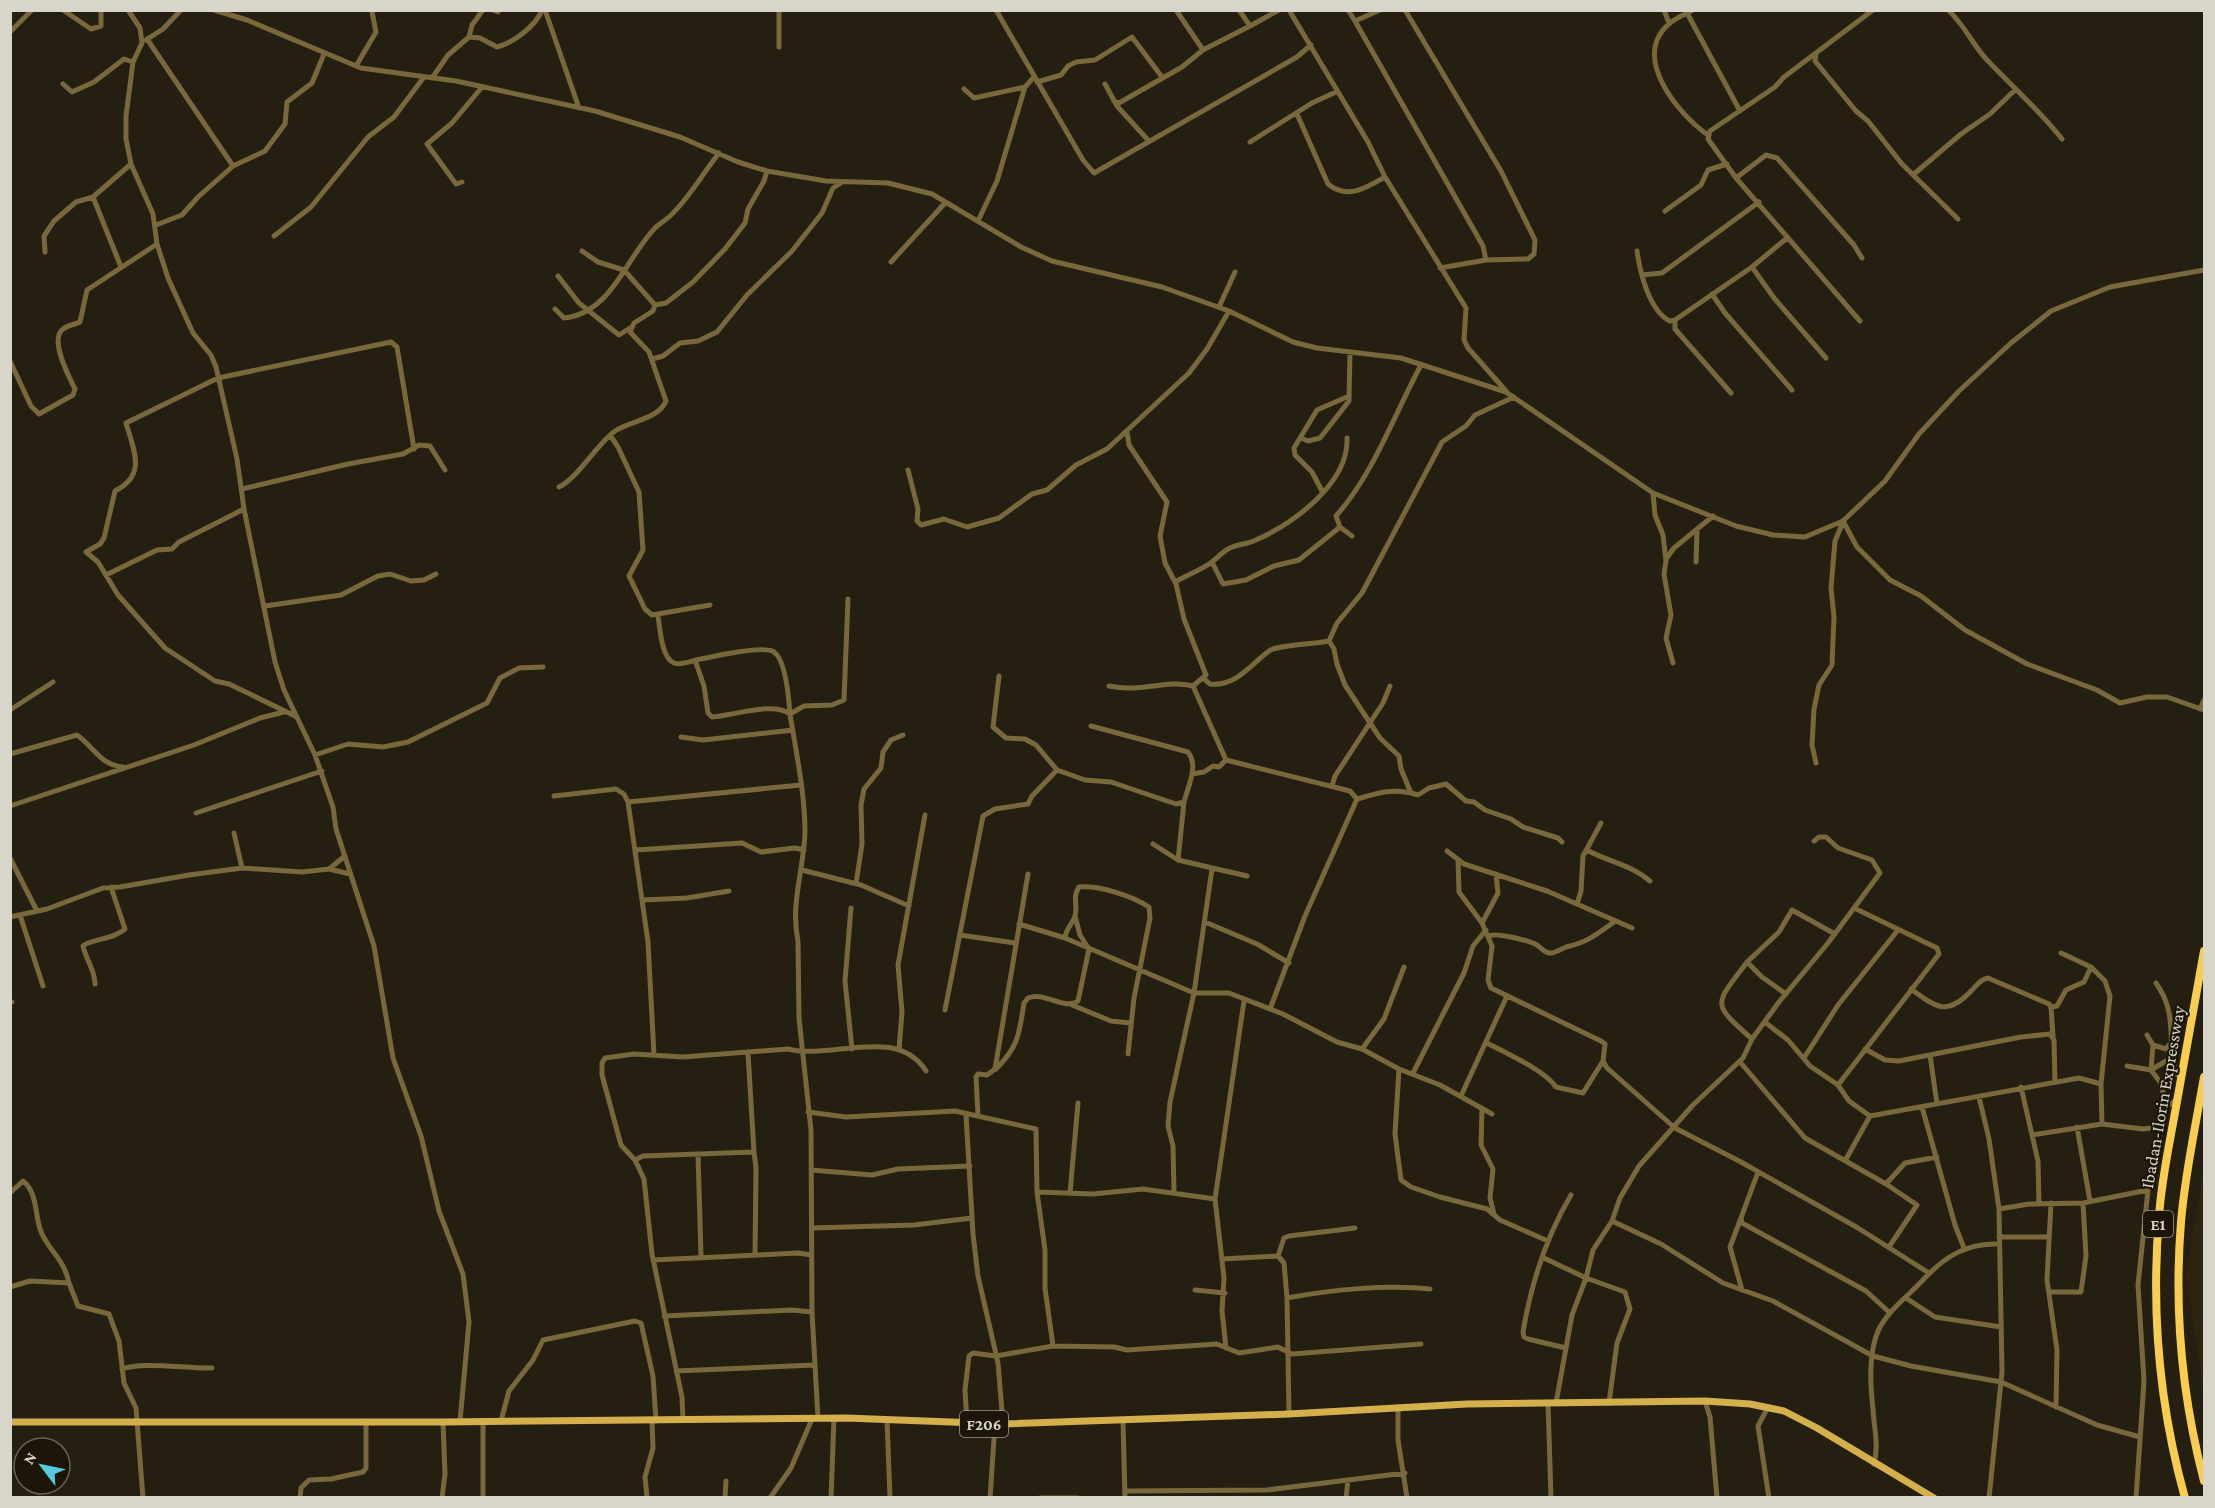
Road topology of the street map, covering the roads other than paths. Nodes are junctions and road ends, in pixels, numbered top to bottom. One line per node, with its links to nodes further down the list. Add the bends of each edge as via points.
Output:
1 (32, 10): 28 (street)
2 (63, 10): 3 (street, via 91,28 101,26)
3 (101, 10)
4 (128, 10): 30 (street)
5 (181, 10): 30 (street)
6 (214, 10): 34 (street)
7 (483, 10): 29 (street)
8 (544, 10): 29 (street, via 533,25 504,45 497,47); 50 (street)
9 (778, 10): 32 (street)
10 (996, 10): 41 (street)
11 (1176, 10): 33 (street)
12 (1239, 10): 27 (street)
13 (1279, 10): 27 (street)
14 (1289, 10): 31 (street)
15 (1348, 10): 25 (street)
16 (1380, 10): 25 (street)
17 (1405, 10): 81 (street, via 1501,171 1535,240 1534,254 1528,259)
18 (1664, 10): 26 (street)
19 (1874, 10): 35 (street)
20 (1948, 10): 24 (street)
21 (1961, 10): 24 (street)
22 (372, 12): 37 (street, via 376,32)
23 (1690, 12): 26 (street); 51 (street, via 1700,41)
24 (1959, 20): 47 (street, via 1978,50)
25 (1355, 21): 81 (street, via 1483,246)
26 (1669, 23): 53 (street, via 1656,44 1658,72 1678,108)
27 (1250, 26): 33 (street)
28 (10, 32)
29 (469, 37): 40 (street, via 448,55)
30 (145, 41): 36 (street); 60 (street)
31 (1311, 45): 48 (street); 55 (street, via 1297,57)
32 (779, 47)
33 (1203, 50): 38 (street, via 1182,68)
34 (324, 54): 37 (street); 60 (street, via 312,83 287,102 285,124 277,137 260,155)
35 (1816, 54): 51 (street); 62 (street, via 1815,61)
36 (133, 62): 42 (street, via 124,59 94,82 72,92); 58 (street, via 126,116)
37 (356, 66): 39 (street)
38 (1162, 76): 41 (street, via 1132,37 1095,60 1076,62 1061,75); 49 (street, via 1119,103)
39 (424, 77): 40 (street); 74 (street, via 394,117 368,137 311,207)
40 (432, 78): 44 (street)
41 (1036, 79): 45 (street); 55 (street, via 1094,173)
42 (63, 84)
43 (1105, 84): 49 (street)
44 (482, 87): 50 (street); 65 (street, via 452,123 427,144 456,184)
45 (1025, 87): 46 (street, via 974,98); 72 (street, via 997,182)
46 (964, 89)
47 (2016, 89): 54 (street); 62 (street)
48 (1336, 92): 52 (street); 63 (street, via 1368,142)
49 (1114, 102): 55 (street)
50 (579, 108): 57 (street, via 643,125)
51 (1740, 111): 53 (street)
52 (1297, 114): 56 (street); 63 (street, via 1328,184 1338,192 1352,192)
53 (1708, 135): 59 (street, via 1709,144)
54 (2062, 138)
55 (1148, 140)
56 (1251, 141)
57 (719, 153): 61 (street); 86 (street, via 682,204 656,227)
58 (131, 164): 67 (street); 73 (street)
59 (1727, 164): 64 (street); 70 (street, via 1708,170 1701,185)
60 (233, 166): 73 (street, via 182,215)
61 (767, 171): 66 (street); 92 (street, via 748,208 745,223 725,249 693,282 666,303)
62 (1914, 174): 71 (street, via 1926,191)
63 (1384, 177): 85 (street)
64 (1736, 178): 68 (street); 80 (street, via 1766,155 1777,158)
65 (462, 182)
66 (843, 182): 69 (street, via 899,186 932,194); 102 (street, via 833,188 822,213 792,251 747,295 717,332 698,341 680,343)
67 (93, 197): 78 (street, via 76,202 54,221 44,236); 83 (street)
68 (1759, 202): 75 (street); 89 (street, via 1662,273)
69 (945, 203): 72 (street); 82 (street)
70 (1665, 211)
71 (1958, 219)
72 (978, 220): 93 (street, via 1052,261 1162,287)
73 (156, 225): 76 (street)
74 (274, 236)
75 (1786, 238): 84 (street); 98 (street)
76 (157, 244): 83 (street); 105 (street, via 193,333 211,355)
77 (1637, 250): 89 (street)
78 (45, 252)
79 (582, 252): 86 (street)
80 (1862, 258)
81 (1486, 260): 85 (street)
82 (891, 262)
83 (121, 267): 103 (street, via 87,290 80,322 59,334 59,351 75,389 73,395 39,414)
84 (1752, 267): 91 (street); 101 (street)
85 (1440, 268): 107 (street, via 1466,308 1464,340 1468,348)
86 (624, 270): 92 (street); 95 (street, via 612,290)
87 (2205, 270): 124 (street, via 2102,289 2040,319 1959,392 1919,434 1885,481)
88 (1235, 272): 93 (street)
89 (1642, 275): 97 (street, via 1665,319)
90 (558, 276): 95 (street)
91 (1712, 294): 97 (street); 106 (street)
92 (654, 305): 99 (street, via 653,311)
93 (1219, 307): 96 (street)
94 (555, 309): 95 (street, via 567,318)
95 (588, 311): 99 (street, via 619,334)
96 (1230, 311): 100 (street, via 1293,342); 111 (street, via 1200,360)
97 (1675, 320): 108 (street, via 1675,329)
98 (1860, 321)
99 (630, 328): 102 (street)
100 (1350, 352): 104 (street, via 1401,358); 109 (street)
101 (1826, 358)
102 (652, 359): 112 (street, via 666,396 665,404)
103 (10, 361)
104 (1421, 365): 107 (street); 125 (street, via 1375,457 1336,516)
105 (218, 378): 115 (street, via 391,342 397,347); 119 (street); 132 (street, via 126,423 136,474 115,491 100,544 86,552)
106 (1792, 390)
107 (1506, 392): 110 (street)
108 (1731, 393)
109 (1349, 396): 113 (street, via 1317,410); 113 (street, via 1320,438)
110 (1514, 397): 121 (street); 138 (street, via 1475,415 1442,442 1362,593)
111 (1127, 432): 117 (street, via 1107,449 1076,465 1047,490 1032,494 999,518 980,525 967,527 944,519 921,525); 133 (street, via 1129,445 1165,497 1166,513 1160,536 1165,563)
112 (610, 435): 118 (street); 137 (street, via 639,492 643,550 629,576 645,609)
113 (1300, 438): 120 (street, via 1295,454 1312,472)
114 (1347, 438): 120 (street, via 1340,466)
115 (414, 449): 116 (street, via 430,446); 119 (street)
116 (445, 470)
117 (908, 470)
118 (559, 487)
119 (242, 489): 122 (street)
120 (1322, 491): 129 (street, via 1286,524 1254,541 1227,549)
121 (1653, 493): 123 (street); 128 (street)
122 (244, 509): 132 (street, via 172,549 157,550); 136 (street)
123 (1713, 516): 124 (street, via 1754,532 1790,537 1805,537); 126 (street)
124 (1843, 521): 150 (street, via 1857,547 1890,580 1921,596 1965,630 2027,664 2097,690 2120,704 2167,697); 162 (street, via 1835,541 1831,588 1832,665 1819,685 1812,729)
125 (1340, 527): 127 (street); 129 (street, via 1299,560 1274,566 1246,580 1223,584)
126 (1697, 530): 128 (street, via 1674,548); 130 (street)
127 (1352, 536)
128 (1666, 561): 140 (street, via 1664,574 1671,615 1666,638)
129 (1212, 562): 133 (street)
130 (1696, 562)
131 (436, 574): 136 (street, via 411,581 390,574 378,576 341,595)
132 (106, 575): 151 (street, via 118,595 165,648 215,681)
133 (1175, 582): 143 (street, via 1184,619 1204,668)
134 (848, 598): 152 (street, via 844,700 832,705 812,704)
135 (710, 605): 137 (street)
136 (265, 606): 153 (street, via 275,662)
137 (658, 616): 139 (street, via 672,662)
138 (1329, 641): 143 (street, via 1278,646 1227,682 1210,684); 154 (street, via 1345,685)
139 (695, 660): 152 (street, via 712,717 761,710 785,710); 152 (street, via 771,650 782,663)
140 (1673, 663)
141 (543, 667): 160 (street, via 519,668 500,678 487,703 408,742 383,747 348,744)
142 (999, 676): 164 (street, via 993,727 1006,738 1025,739 1036,745)
143 (1204, 679): 146 (street)
144 (53, 682): 149 (street)
145 (1109, 686): 146 (street, via 1133,690 1165,683)
146 (1193, 686): 161 (street)
147 (1390, 686): 154 (street)
148 (2205, 700): 150 (street)
149 (10, 710)
150 (2202, 710)
151 (286, 712): 153 (street); 163 (street)
152 (790, 714): 156 (street)
153 (295, 716): 160 (street)
154 (1370, 724): 168 (street); 169 (street, via 1399,756)
155 (1092, 726): 166 (street, via 1188,752)
156 (793, 730): 158 (street, via 703,740); 167 (street)
157 (903, 735): 199 (street, via 891,740 883,752 881,768 864,789)
158 (681, 737)
159 (10, 754): 163 (street, via 77,735 100,759)
160 (315, 755): 165 (street)
161 (1226, 760): 166 (street, via 1219,767); 168 (street)
162 (1816, 764)
163 (125, 767): 174 (street)
164 (1057, 770): 173 (street, via 1085,780 1111,782 1176,804); 219 (street, via 1028,804 995,809 982,816)
165 (322, 771): 175 (street); 186 (street)
166 (1192, 774): 173 (street)
167 (801, 785): 172 (street); 183 (street)
168 (1332, 786): 171 (street, via 1350,791)
169 (1411, 793): 171 (street, via 1399,790); 180 (street, via 1418,795 1446,784 1466,801)
170 (554, 796): 172 (street, via 616,789)
171 (1357, 799): 226 (street, via 1305,916)
172 (628, 802): 182 (street)
173 (1184, 802): 188 (street)
174 (10, 806)
175 (196, 813)
176 (925, 815): 204 (street)
177 (1601, 823): 184 (street)
178 (234, 834): 190 (street)
179 (1814, 841): 206 (street, via 1826,837 1838,848 1872,860 1878,866 1878,876)
180 (1562, 842)
181 (1153, 844): 188 (street)
182 (636, 850): 183 (street, via 742,843 761,852); 202 (street)
183 (804, 850): 193 (street)
184 (1587, 850): 198 (street, via 1601,859 1630,866); 203 (street)
185 (1448, 851): 189 (street)
186 (345, 856): 191 (street); 194 (street)
187 (10, 858): 207 (street)
188 (1178, 860): 192 (street)
189 (1458, 860): 196 (street); 212 (street, via 1459,892)
190 (242, 868): 191 (street, via 302,872); 200 (street)
191 (329, 869): 194 (street)
192 (1212, 869): 197 (street); 211 (street)
193 (802, 870): 199 (street); 255 (street, via 795,904)
194 (350, 874): 374 (street, via 374,946 393,1058 421,1136 439,1211 467,1292 468,1341)
195 (1028, 874): 214 (street)
196 (1496, 874): 203 (street); 212 (street, via 1498,893)
197 (1247, 876)
198 (1650, 880)
199 (856, 884): 204 (street)
200 (111, 887): 207 (street); 231 (street, via 125,929 83,945)
201 (729, 891): 202 (street)
202 (643, 900): 257 (street)
203 (1577, 904): 213 (street)
204 (909, 906): 253 (street, via 898,965 902,1005)
205 (850, 908): 250 (street, via 845,981)
206 (1854, 908): 216 (street); 218 (street)
207 (37, 911): 208 (street)
208 (20, 915): 210 (street); 232 (street)
209 (1075, 916): 220 (street); 222 (street); 229 (street, via 1075,893 1083,887 1149,907)
210 (10, 917)
211 (1205, 922): 226 (street, via 1257,944); 234 (street)
212 (1482, 922): 217 (street)
213 (1614, 922): 215 (street); 217 (street, via 1578,946 1552,953 1536,944)
214 (1019, 924): 220 (street); 221 (street)
215 (1632, 928)
216 (1898, 930): 233 (street, via 1939,951); 260 (street, via 1838,1005)
217 (1487, 933): 236 (street, via 1492,946 1488,980 1491,988); 268 (street, via 1473,946 1464,973)
218 (1834, 934): 225 (street, via 1792,910 1779,932); 235 (street)
219 (960, 935): 221 (street); 241 (street)
220 (1065, 938): 222 (street)
221 (1015, 943): 264 (street)
222 (1089, 950): 229 (street); 238 (street, via 1078,1001)
223 (2205, 951): 269 (highway, Ibadan-Ilorin Expressway / E1)
224 (2061, 953): 228 (street)
225 (1747, 962): 235 (street); 246 (street, via 1723,994 1721,1006 1725,1016)
226 (1289, 963): 240 (street)
227 (1404, 967): 251 (street, via 1384,1019)
228 (2091, 967): 239 (street, via 2084,982 2066,990 2057,1006); 272 (street, via 2104,981 2110,996)
229 (1142, 969): 234 (street); 242 (street)
230 (2156, 983): 249 (street, via 2166,998 2173,1029)
231 (95, 984)
232 (44, 986)
233 (1911, 989): 239 (street, via 1944,1008 1963,1001 1988,978); 252 (street)
234 (1194, 993): 237 (street, via 1229,993); 305 (street, via 1170,1102 1168,1126 1173,1146)
235 (1786, 994): 243 (street)
236 (1507, 996): 247 (street); 261 (street, via 1601,1041 1605,1044)
237 (1245, 1001): 240 (street); 308 (street)
238 (1071, 1004): 242 (street, via 1111,1022); 264 (street, via 1028,998 1018,1041)
239 (2051, 1007): 245 (street)
240 (1270, 1009): 251 (street, via 1337,1042)
241 (945, 1010)
242 (1130, 1023): 256 (street)
243 (1766, 1023): 246 (street); 260 (street)
244 (2147, 1035): 248 (street)
245 (2053, 1036): 258 (street, via 2047,1033 2021,1037); 271 (street)
246 (1752, 1039): 262 (street)
247 (1487, 1043): 261 (street, via 1550,1078 1556,1087 1582,1093); 275 (street)
248 (2153, 1045): 249 (street, via 2166,1049); 266 (street)
249 (2169, 1045): 259 (street)
250 (852, 1049): 253 (street, via 881,1046); 255 (street)
251 (1362, 1049): 265 (street)
252 (1865, 1049): 258 (street, via 1885,1060); 273 (street)
253 (899, 1050): 267 (street, via 915,1057)
254 (748, 1053): 255 (street, via 788,1049); 257 (street); 293 (street)
255 (802, 1053): 283 (street)
256 (1128, 1054)
257 (654, 1055): 296 (street, via 605,1058 602,1063 621,1145)
258 (1930, 1055): 279 (street)
259 (2171, 1058): 266 (street); 269 (street, via 2176,1074)
260 (1804, 1059): 273 (street)
261 (1604, 1061): 291 (street, via 1607,1068)
262 (1740, 1062): 291 (street, via 1700,1098); 297 (street, via 1805,1138)
263 (2127, 1066): 266 (street)
264 (995, 1069): 286 (street, via 976,1077)
265 (1399, 1069): 268 (street); 316 (street, via 1395,1134 1401,1180 1411,1187 1487,1209)
266 (2151, 1070): 280 (street, via 2160,1082)
267 (926, 1071)
268 (1413, 1073): 275 (street)
269 (2182, 1077): 277 (highway, Ibadan-Ilorin Expressway / E1)
270 (2205, 1077): 387 (highway, Ibadan-Ilorin Expressway / E1, via 2183,1209 2179,1294 2187,1396)
271 (2055, 1082): 272 (street, via 2079,1078); 274 (street)
272 (2101, 1084): 288 (street)
273 (1838, 1085): 287 (street, via 1849,1101)
274 (2021, 1087): 276 (street); 292 (street)
275 (1461, 1096): 282 (street)
276 (1978, 1096): 279 (street); 313 (street)
277 (2177, 1100): 280 (street); 409 (highway, Ibadan-Ilorin Expressway / E1, via 2159,1216 2156,1324 2165,1411)
278 (1078, 1103): 306 (street)
279 (1937, 1104): 281 (street)
280 (2167, 1106): 290 (street)
281 (1922, 1107): 287 (street); 295 (street)
282 (1482, 1108): 284 (street); 316 (street, via 1480,1145 1493,1169 1491,1206)
283 (808, 1112): 285 (street, via 846,1117 955,1111); 299 (street, via 812,1130)
284 (1492, 1114)
285 (966, 1115): 286 (street); 298 (street)
286 (978, 1115): 304 (street, via 1036,1129)
287 (1870, 1116): 297 (street)
288 (2103, 1124): 289 (street); 290 (street)
289 (2077, 1127): 292 (street); 309 (street)
290 (2160, 1127): 302 (street)
291 (1675, 1128): 300 (street); 317 (street, via 1640,1166 1620,1198)
292 (2032, 1135): 312 (street, via 2038,1161)
293 (754, 1152): 294 (street); 325 (street)
294 (698, 1154): 296 (street, via 643,1156); 327 (street)
295 (1937, 1157): 301 (street, via 1905,1163); 324 (street)
296 (635, 1160): 331 (street, via 644,1179)
297 (1845, 1161): 301 (street)
298 (970, 1167): 299 (street, via 898,1169 872,1175); 314 (street)
299 (811, 1170): 318 (street)
300 (1758, 1172): 315 (street); 323 (street)
301 (1886, 1184): 323 (street, via 1917,1205)
302 (2148, 1190): 309 (street); 382 (street, via 2138,1285 2144,1381)
303 (10, 1192): 334 (street, via 23,1181 30,1187 40,1229 63,1264)
304 (1037, 1192): 306 (street); 348 (street)
305 (1174, 1192): 306 (street, via 1143,1189); 308 (street)
306 (1070, 1193)
307 (1570, 1195): 322 (street)
308 (1215, 1199): 330 (street)
309 (2090, 1201): 311 (street)
310 (2051, 1203): 311 (street); 312 (street); 320 (street)
311 (2083, 1203): 339 (street, via 2086,1256 2081,1292)
312 (2039, 1204): 313 (street)
313 (1999, 1209): 321 (street)
314 (972, 1218): 318 (street, via 914,1225); 352 (street, via 978,1276)
315 (1741, 1218): 338 (street, via 1730,1247); 344 (street, via 1742,1223 1866,1291)
316 (1500, 1220): 322 (street)
317 (1612, 1221): 333 (street, via 1590,1257); 338 (street, via 1661,1245 1723,1284)
318 (812, 1228): 326 (street)
319 (1355, 1228): 328 (street, via 1289,1236 1284,1238)
320 (2049, 1237): 321 (street); 339 (street)
321 (1999, 1240): 324 (street); 346 (street)
322 (1548, 1241): 329 (street)
323 (1889, 1246): 332 (street)
324 (1964, 1248): 332 (street)
325 (755, 1255): 326 (street); 327 (street)
326 (811, 1255): 343 (street)
327 (701, 1256): 331 (street)
328 (1278, 1256): 330 (street); 341 (street, via 1284,1263)
329 (1544, 1258): 333 (street); 350 (street, via 1531,1293 1524,1337)
330 (1222, 1259): 340 (street)
331 (653, 1260): 345 (street)
332 (1929, 1273): 342 (street)
333 (1586, 1278): 350 (street, via 1572,1315); 362 (street, via 1625,1292 1629,1300 1630,1309 1617,1343)
334 (69, 1283): 335 (street, via 30,1281); 356 (street, via 78,1306 108,1314 119,1341)
335 (10, 1287)
336 (1430, 1289): 341 (street, via 1407,1286)
337 (1195, 1290): 340 (street)
338 (1742, 1290): 353 (street, via 1773,1301)
339 (2049, 1292): 365 (street, via 2057,1350)
340 (1225, 1293): 349 (street, via 1222,1311)
341 (1287, 1298): 351 (street)
342 (1906, 1298): 344 (street); 346 (street, via 1935,1317)
343 (813, 1312): 345 (street); 354 (street)
344 (1890, 1314): 353 (street, via 1877,1335)
345 (664, 1316): 357 (street)
346 (2001, 1328): 358 (street)
347 (1421, 1344): 351 (street, via 1292,1354)
348 (1053, 1346): 349 (street, via 1127,1350 1217,1344); 352 (street)
349 (1226, 1348): 351 (street, via 1239,1353 1278,1347)
350 (1566, 1348): 361 (street)
351 (1287, 1351): 366 (street)
352 (996, 1356): 380 (street, via 969,1356); 381 (street)
353 (1873, 1356): 358 (street); 383 (street, via 1870,1386 1877,1451)
354 (814, 1365): 357 (street); 367 (street)
355 (212, 1368): 356 (street, via 179,1364)
356 (122, 1369): 372 (street)
357 (676, 1371): 371 (street)
358 (2001, 1382): 365 (street); 407 (street)
359 (1705, 1401): 362 (main road, F206); 363 (main road, F206); 404 (street)
360 (1548, 1403): 361 (main road, F206); 364 (main road, F206); 403 (street)
361 (1556, 1403): 362 (main road, F206)
362 (1609, 1403)
363 (1768, 1406): 383 (main road, F206, via 1817,1428); 405 (street, via 1758,1426)
364 (1398, 1407): 366 (main road, F206); 384 (street, via 1398,1440)
365 (2056, 1407): 382 (street, via 2097,1425)
366 (1289, 1414): 377 (main road, F206)
367 (815, 1418): 368 (main road, F206); 371 (main road, F206); 395 (street, via 791,1468)
368 (834, 1418): 369 (main road, F206); 396 (street)
369 (887, 1419): 380 (main road, F206); 397 (street)
370 (654, 1420): 371 (main road, F206); 376 (main road, F206); 376 (street, via 652,1376 641,1323 635,1321 543,1340 509,1391); 393 (street, via 653,1448 645,1477)
371 (683, 1420)
372 (138, 1421): 373 (main road, F206); 378 (main road, F206); 389 (street)
373 (366, 1421): 379 (main road, F206); 390 (street, via 363,1472 309,1480 301,1488)
374 (460, 1421): 375 (main road, F206); 379 (main road, F206)
375 (483, 1421): 376 (main road, F206); 392 (street)
376 (501, 1421)
377 (1123, 1421): 381 (main road, F206); 388 (street)
378 (10, 1422)
379 (443, 1422): 391 (street)
380 (967, 1423): 381 (main road, F206)
381 (999, 1424): 398 (street)
382 (2140, 1437): 408 (street)
383 (1874, 1464): 406 (main road, F206)
384 (1405, 1473): 385 (street); 402 (street)
385 (1348, 1480): 388 (street, via 1267,1490); 401 (street)
386 (726, 1481): 394 (street)
387 (2205, 1481)
388 (1123, 1496)
389 (143, 1497)
390 (300, 1497)
391 (442, 1497)
392 (483, 1497)
393 (647, 1497)
394 (725, 1497)
395 (770, 1497)
396 (831, 1497)
397 (890, 1497)
398 (990, 1497)
399 (1040, 1497): 400 (street)
400 (1078, 1497)
401 (1346, 1497)
402 (1407, 1497)
403 (1551, 1497)
404 (1717, 1497)
405 (1769, 1497)
406 (1934, 1497)
407 (1989, 1497)
408 (2136, 1497)
409 (2186, 1497)

